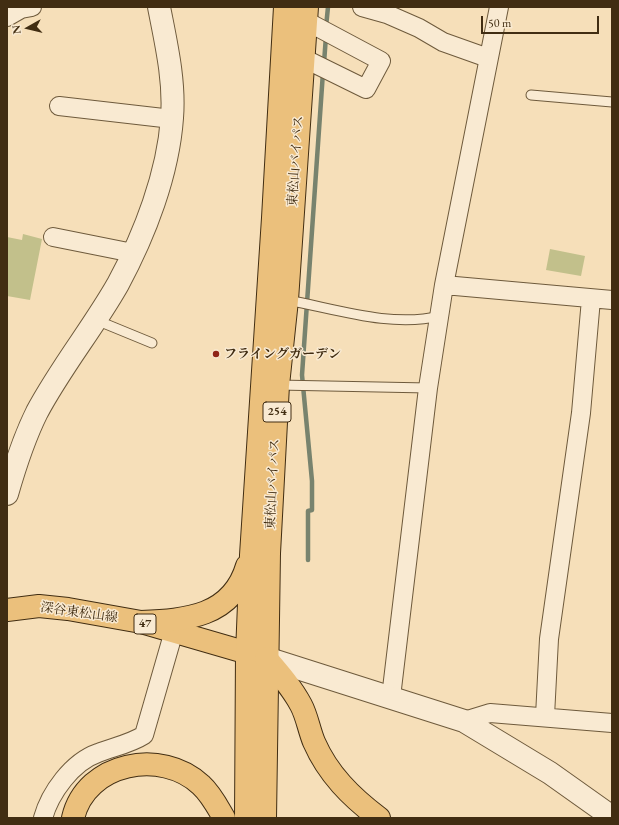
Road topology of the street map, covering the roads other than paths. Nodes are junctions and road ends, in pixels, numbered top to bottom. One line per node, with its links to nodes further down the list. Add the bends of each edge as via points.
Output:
1 (32, 7): 7 (street, via 21,9)
2 (159, 7): 13 (street, via 172,85)
3 (285, 7): 26 (main road, 東松山バイパス / 254)
4 (362, 7): 9 (street, via 387,14 443,42)
5 (499, 7): 9 (street)
6 (306, 14): 8 (main road, 東松山バイパス / 254); 8 (street, via 381,61 366,89)
7 (7, 17)
8 (303, 58): 18 (main road, 東松山バイパス / 254)
9 (488, 58): 16 (street)
10 (531, 95): 11 (lane)
11 (612, 102)
12 (59, 106): 13 (street)
13 (172, 119): 15 (street, via 156,200)
14 (53, 237): 15 (street)
15 (133, 252): 21 (street, via 117,285)
16 (444, 286): 17 (street); 20 (street)
17 (591, 299): 19 (street); 32 (street, via 580,421 549,639)
18 (287, 300): 20 (lane, via 400,321); 23 (main road, 東松山バイパス / 254)
19 (612, 300)
20 (440, 316): 24 (street)
21 (94, 319): 22 (lane); 25 (street, via 37,413 21,450)
22 (152, 343)
23 (278, 385): 24 (lane); 30 (main road, 東松山バイパス / 254, via 269,553)
24 (428, 388): 31 (street)
25 (7, 494)
26 (250, 555): 28 (main road, via 244,575 234,591 215,608 181,620); 30 (main road, 東松山バイパス / 254)
27 (12, 605): 28 (main road, 深谷東松山線 / 47, via 68,609)
28 (141, 622): 29 (main road, 深谷東松山線 / 47)
29 (174, 631): 30 (main road, 深谷東松山線 / 47); 36 (street, via 144,735 137,740 95,753 66,776 51,799)
30 (256, 656): 31 (street); 39 (main road, 東松山バイパス / 254); 40 (main road, 東松山バイパス / 254); 41 (main road, via 286,681 301,705 314,742 333,775 356,801)
31 (391, 697): 33 (street)
32 (545, 716): 33 (street, via 490,713); 34 (street)
33 (464, 721): 35 (street, via 550,773)
34 (612, 723)
35 (612, 817)
36 (43, 818)
37 (73, 818): 38 (main road, via 84,794 100,779 118,769 141,764 162,765 183,773 201,785)
38 (224, 818)
39 (246, 818)
40 (265, 818)
41 (379, 818)

